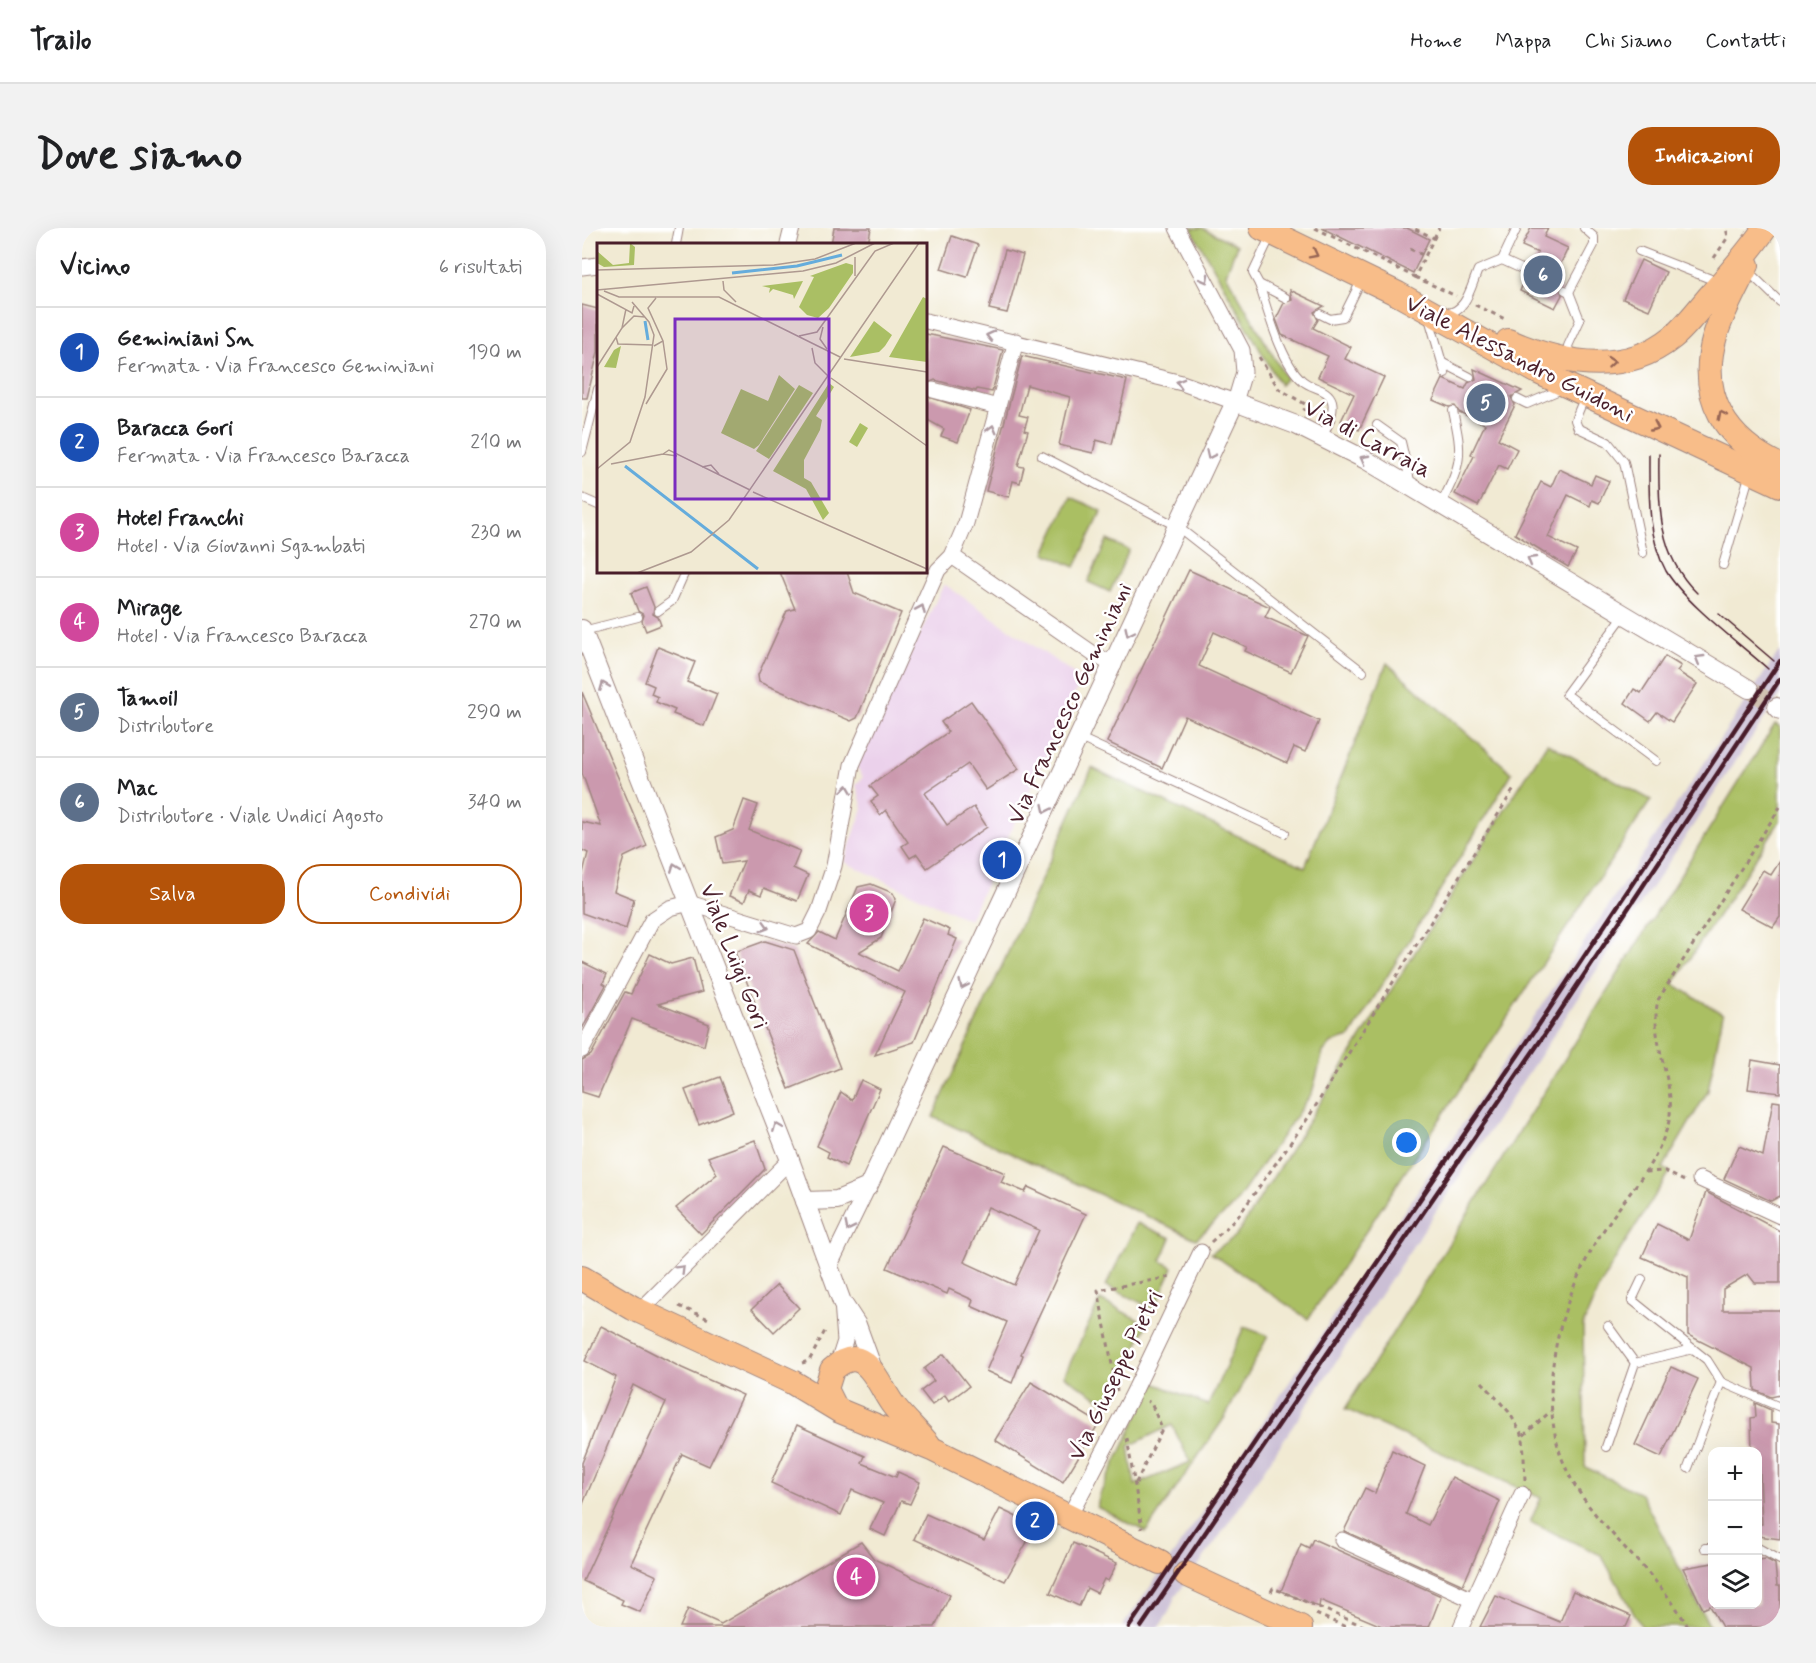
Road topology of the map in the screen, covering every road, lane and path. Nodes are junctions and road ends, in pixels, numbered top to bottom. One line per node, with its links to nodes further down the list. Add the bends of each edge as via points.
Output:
1 (680, 228): 13 (lane)
2 (792, 228): 14 (street)
3 (1177, 228): 42 (street, one-way to 42, via 1242,350 1244,377)
4 (1315, 228): 23 (path)
5 (1413, 228): 12 (path)
6 (1439, 228): 12 (path)
7 (1517, 228): 18 (lane)
8 (1584, 228): 34 (lane, via 1594,237 1594,245 1567,291 1580,320 1568,352)
9 (1726, 228): 25 (path, via 1728,237)
10 (1764, 229): 21 (main road); 25 (main road)
11 (1267, 231): 24 (main road, Viale Alessandro Guidoni, one-way to 24); 26 (lane, via 1253,273)
12 (1434, 238): 17 (path)
13 (676, 243)
14 (788, 243)
15 (1410, 249): 17 (path)
16 (1639, 251): 25 (lane)
17 (1425, 256): 23 (path)
18 (1502, 260): 22 (lane); 28 (lane, via 1478,270)
19 (597, 265): 20 (street)
20 (582, 267)
21 (1746, 269): 29 (lane); 49 (main road, one-way to 21, via 1725,422 1709,379 1715,334)
22 (1526, 271)
23 (1415, 277): 28 (path)
24 (1363, 278): 30 (main road, Viale Alessandro Guidoni); 31 (lane, via 1342,317 1330,319)
25 (1711, 279): 34 (main road, one-way to 25, via 1625,361 1659,347 1685,326)
26 (1259, 284): 27 (lane); 46 (lane, via 1290,365 1303,381 1332,399 1332,415)
27 (1286, 298)
28 (1465, 300): 30 (lane, via 1458,311)
29 (1780, 302)
30 (1434, 312): 34 (main road, via 1527,349); 35 (lane); 39 (main road, Viale Alessandro Guidoni)
31 (1320, 314)
32 (927, 321): 33 (street, Via di Carraia, one-way to 32)
33 (1016, 341): 42 (street, Via di Carraia, one-way to 33, via 1182,383); 43 (street)
34 (1584, 362)
35 (1443, 363): 36 (lane); 37 (lane)
36 (1445, 373)
37 (1470, 377)
38 (933, 390): 43 (street)
39 (1577, 390): 41 (lane, via 1527,404); 49 (main road, Viale Alessandro Guidoni, one-way to 49); 56 (lane, via 1578,428 1615,447 1624,462)
40 (597, 394): 47 (lane)
41 (1517, 399)
42 (1235, 402): 46 (street, Via di Carraia); 55 (street, Via Francesco Geminiani, one-way to 55)
43 (998, 407): 57 (street, one-way to 43, via 966,523)
44 (1453, 411): 53 (lane, via 1461,458)
45 (1377, 425): 51 (lane, via 1401,442)
46 (1323, 438): 51 (street, Via di Carraia, one-way to 46)
47 (582, 453)
48 (1042, 456): 55 (lane)
49 (1764, 465): 50 (main road, Viale Alessandro Guidoni); 58 (lane)
50 (1780, 485)
51 (1411, 486): 53 (street, Via di Carraia)
52 (582, 498): 54 (lane)
53 (1442, 504): 61 (street, Via di Carraia, one-way to 53)
54 (597, 505)
55 (1178, 527): 64 (street, Via Francesco Geminiani, one-way to 64); 65 (lane)
56 (1643, 553)
57 (952, 556): 64 (street, via 1095,656); 72 (street, one-way to 57, via 796,936 809,931 834,866 852,765 938,570)
58 (1723, 566)
59 (684, 574): 60 (lane, via 672,601)
60 (658, 611)
61 (1624, 615): 66 (street, Via di Carraia, one-way to 61); 68 (lane, via 1566,694)
62 (638, 617): 63 (lane)
63 (582, 630): 72 (street, Viale Luigi Gori, one-way to 63)
64 (1114, 665): 67 (street, Via Francesco Geminiani)
65 (1363, 672)
66 (1749, 689)
67 (1080, 738): 71 (lane); 77 (street, Via Francesco Geminiani, one-way to 77)
68 (1656, 761)
69 (1514, 789): 80 (path, via 1308,1118 1237,1218)
70 (1780, 807): 75 (path, via 1658,1000 1657,1040 1670,1109 1664,1137)
71 (1285, 833)
72 (689, 903): 73 (street, via 670,908 652,920); 74 (street, Viale Luigi Gori, one-way to 72)
73 (582, 1050)
74 (790, 1160): 78 (street, Viale Luigi Gori); 87 (street, one-way to 74)
75 (1646, 1172): 76 (path, via 1665,1171 1685,1181); 101 (path, via 1594,1244 1569,1302 1553,1362)
76 (1700, 1179): 79 (street)
77 (868, 1187): 78 (street, via 837,1200); 81 (street, Via Francesco Geminiani, one-way to 81)
78 (805, 1201): 81 (street, Viale Luigi Gori)
79 (1780, 1216)
80 (1201, 1252): 109 (street, Via Giuseppe Pietri)
81 (830, 1267): 86 (street, Viale Luigi Gori)
82 (1172, 1277): 97 (path, via 1098,1290)
83 (582, 1278): 87 (main road)
84 (1642, 1279): 90 (lane, via 1632,1300)
85 (582, 1293): 87 (main road)
86 (842, 1302): 92 (street, Viale Luigi Gori, via 845,1341); 94 (street, Viale Luigi Gori, via 857,1325)
87 (637, 1309): 93 (main road)
88 (1608, 1326): 91 (lane)
89 (827, 1327): 93 (path, via 809,1361)
90 (1693, 1349): 91 (lane); 96 (lane, via 1707,1360)
91 (1635, 1363): 104 (lane)
92 (834, 1368): 93 (main road, via 810,1379); 94 (main road, via 856,1360); 100 (main road, via 826,1389)
93 (794, 1373): 100 (main road)
94 (876, 1376): 100 (main road, via 876,1401 866,1411); 105 (main road, via 894,1406)
95 (1482, 1382): 103 (path, via 1509,1412)
96 (1721, 1382): 99 (lane); 106 (lane)
97 (1118, 1396)
98 (1140, 1398): 107 (path, via 1151,1403 1162,1429)
99 (1780, 1407)
100 (844, 1410): 105 (main road)
101 (1552, 1410): 103 (path); 121 (path, via 1558,1448 1575,1486 1654,1576)
102 (1126, 1430): 107 (path)
103 (1523, 1436): 108 (path, via 1526,1461)
104 (1606, 1447)
105 (934, 1450): 109 (main road)
106 (1688, 1468)
107 (1135, 1485): 110 (path)
108 (1522, 1494): 117 (street)
109 (1069, 1517): 114 (main road)
110 (1143, 1533)
111 (1342, 1540): 117 (street)
112 (1762, 1550): 113 (lane)
113 (1780, 1560)
114 (1160, 1562)
115 (1186, 1574): 118 (main road)
116 (1270, 1594): 119 (path, via 1274,1588)
117 (1473, 1600): 120 (street)
118 (1300, 1627)
119 (1366, 1627)
120 (1461, 1627)
121 (1688, 1627)

